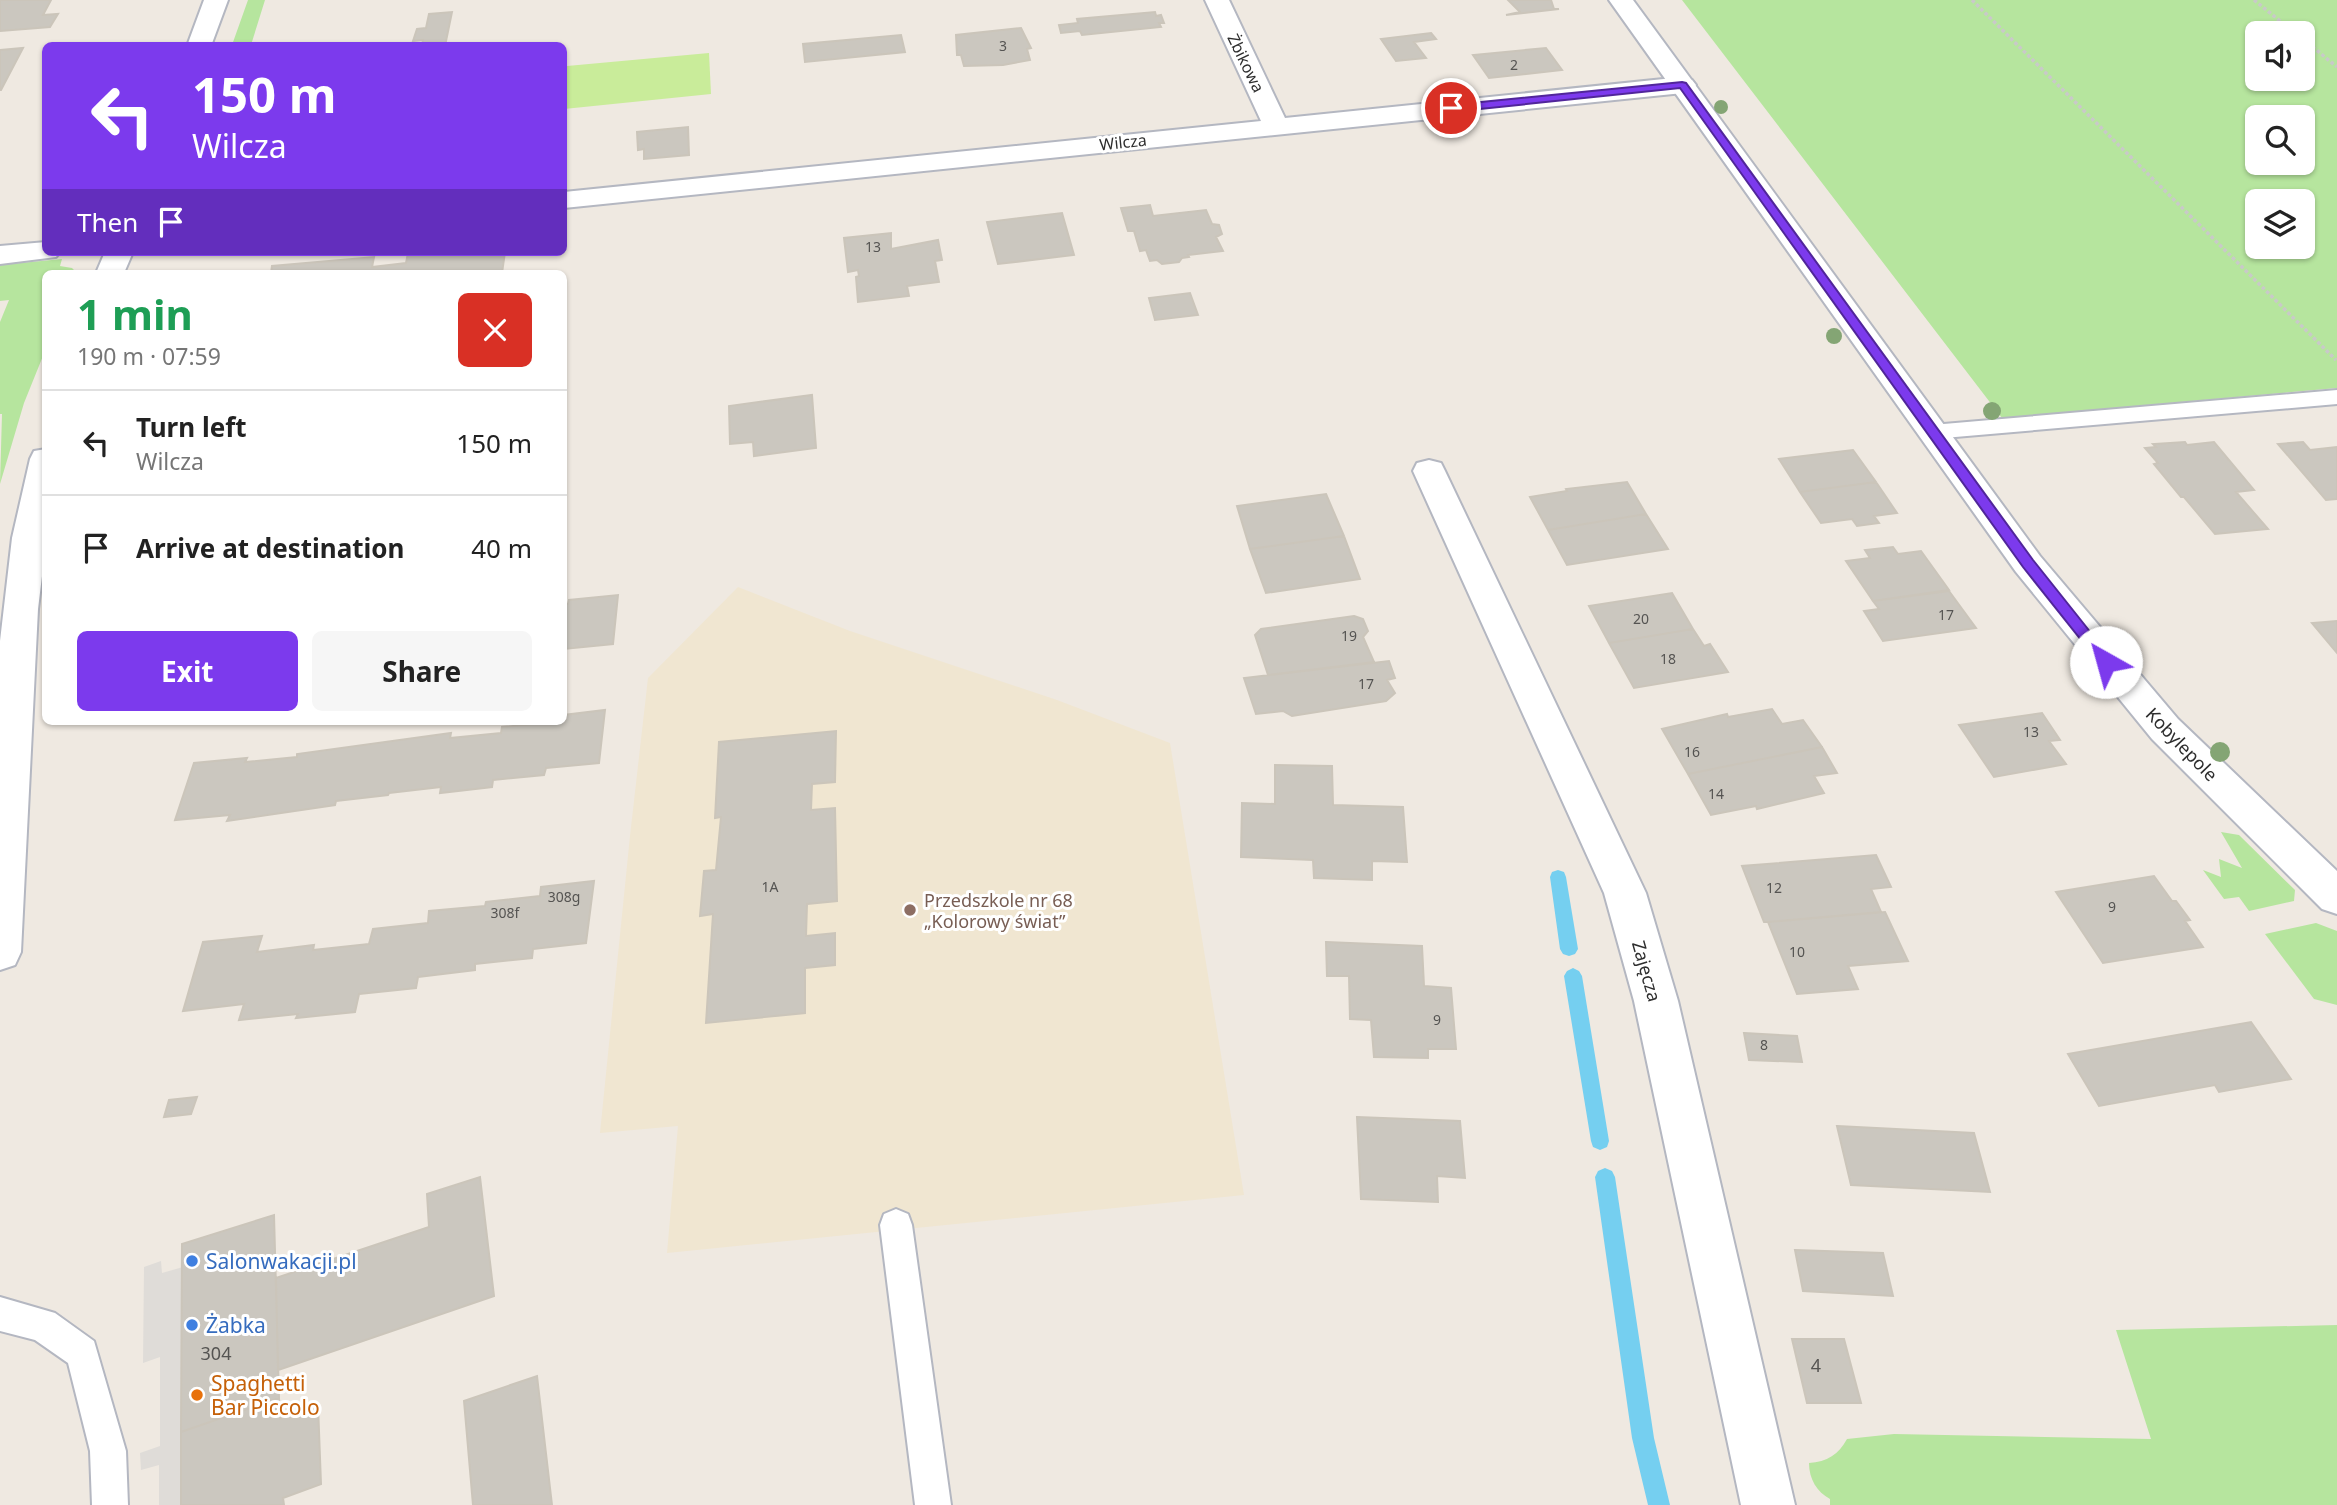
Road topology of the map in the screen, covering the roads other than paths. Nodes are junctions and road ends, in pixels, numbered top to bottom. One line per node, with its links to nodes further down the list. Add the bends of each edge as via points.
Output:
1 (216, 0): 4 (street)
2 (1217, 0): 6 (street, Żbikowa)
3 (1621, 0): 5 (street, Kobylepole)
4 (200, 42)
5 (1682, 85): 6 (street, Wilcza); 11 (street, Kobylepole)
6 (1276, 126): 7 (street, Wilcza)
7 (567, 200)
8 (42, 251): 9 (street)
9 (0, 255)
10 (2337, 397): 11 (lane)
11 (1932, 432): 15 (street, Kobylepole, via 2106,662 2165,729)
12 (1429, 471): 21 (street, Zajęcza, via 1625,893 1656,1001)
13 (42, 478): 14 (street, via 29,538)
14 (5, 768): 16 (street)
15 (2337, 897)
16 (0, 952)
17 (896, 1225): 20 (lane)
18 (0, 1314): 19 (lane, via 43,1325 82,1353 108,1451)
19 (110, 1505)
20 (933, 1505)
21 (1768, 1505)

